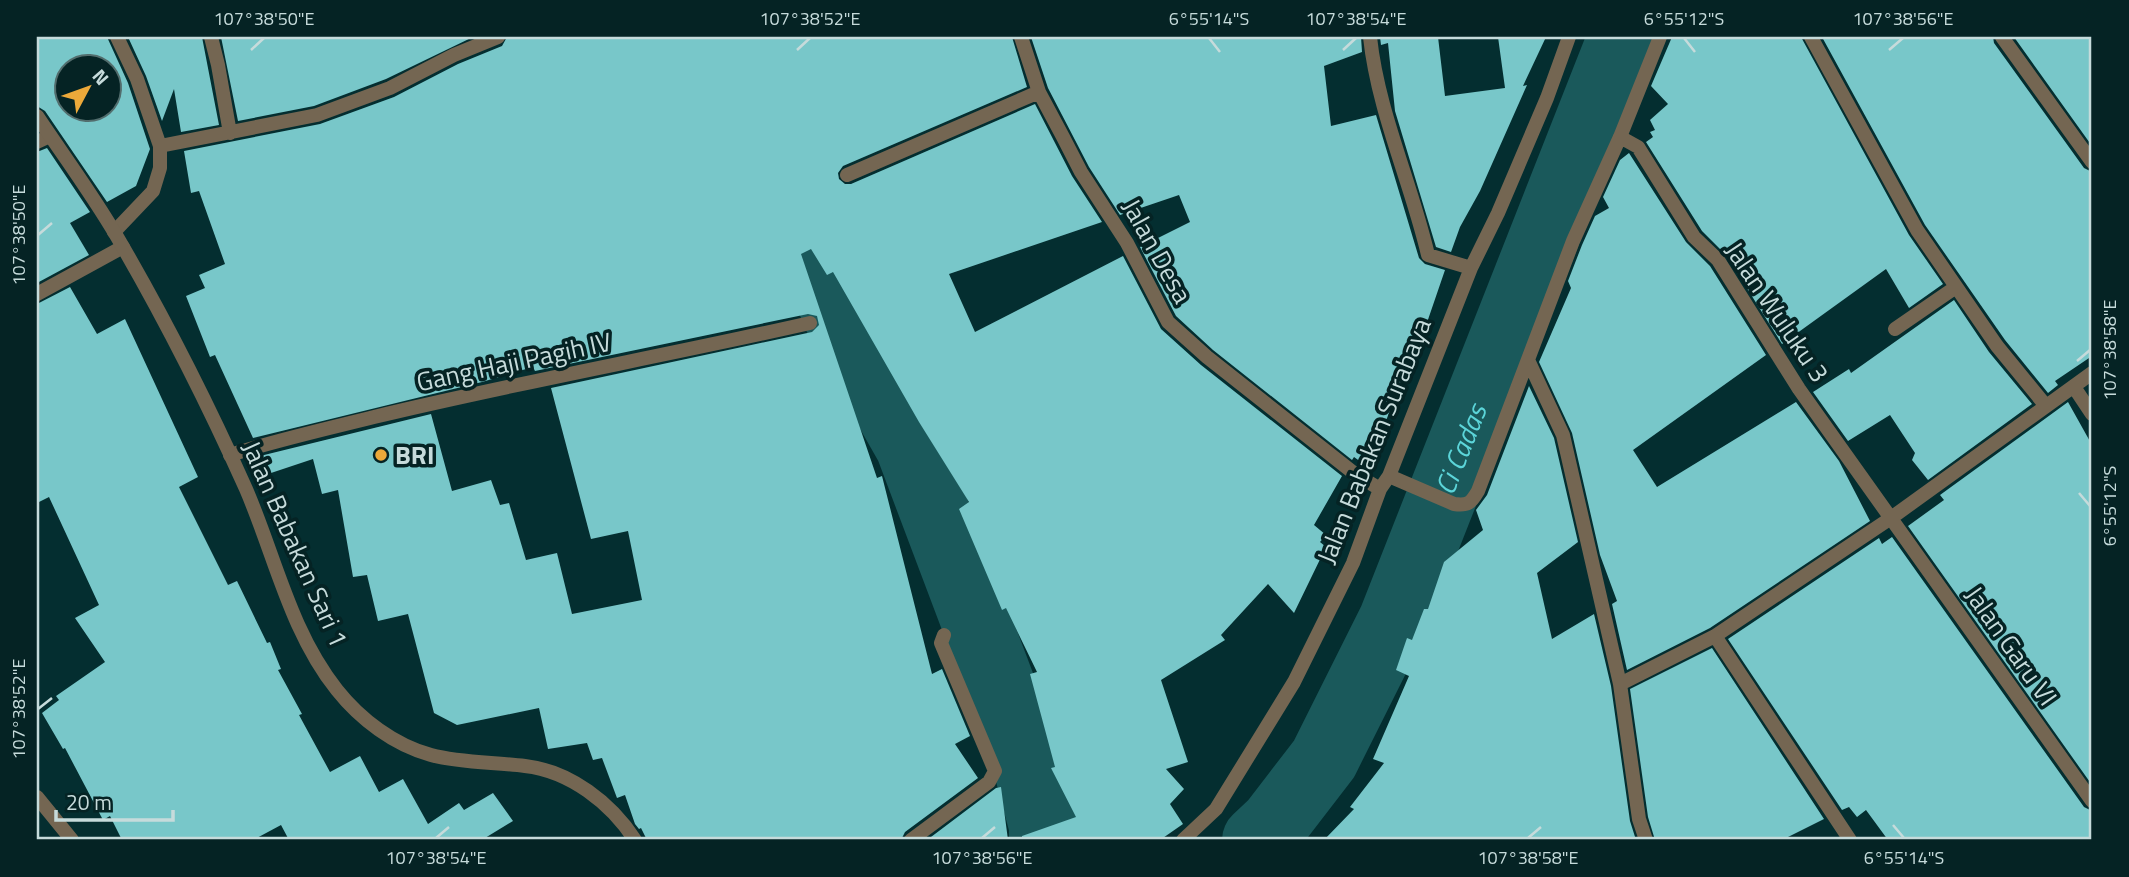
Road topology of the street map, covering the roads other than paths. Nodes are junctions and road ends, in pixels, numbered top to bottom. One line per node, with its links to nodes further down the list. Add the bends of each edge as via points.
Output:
1 (117, 37): 15 (street)
2 (211, 37): 12 (street)
3 (498, 37): 12 (street, via 390,88 317,115)
4 (1021, 37): 10 (street, Jalan Desa)
5 (1370, 37): 20 (street, via 1393,143 1427,255)
6 (1569, 37): 20 (street, Jalan Babakan Surabaya, via 1531,136)
7 (1660, 37): 13 (street)
8 (1811, 37): 21 (street, via 1917,230)
9 (2002, 37): 16 (street)
10 (1039, 92): 17 (street); 32 (street, Jalan Desa, via 1168,322 1345,466)
11 (37, 116): 14 (street, Jalan Babakan Sari 1)
12 (230, 133): 15 (street)
13 (1620, 137): 25 (street, via 1573,241); 33 (street, Jalan Wuluku 3, via 1638,148 1694,237 1718,260 1799,389)
14 (43, 139): 18 (street, Jalan Babakan Sari 1)
15 (160, 146): 18 (street, via 153,191)
16 (2092, 162)
17 (847, 175)
18 (114, 232): 19 (street, Jalan Babakan Sari 1)
19 (123, 247): 22 (street); 30 (street, Jalan Babakan Sari 1)
20 (1471, 268): 31 (street, Jalan Babakan Surabaya)
21 (1956, 287): 24 (street); 28 (street)
22 (37, 294)
23 (810, 323): 30 (street, Gang Haji Pagih IV, via 452,398)
24 (1895, 329)
25 (1528, 360): 31 (street, via 1469,504 1454,504); 36 (street, via 1563,435)
26 (2092, 373): 27 (street)
27 (2074, 387): 28 (street); 29 (street)
28 (2046, 406): 33 (street)
29 (2092, 414)
30 (230, 455): 40 (street, Jalan Babakan Sari 1, via 304,639 336,689 363,720 430,755 552,771 578,783 600,801)
31 (1389, 476): 32 (street, Jalan Babakan Surabaya)
32 (1380, 489): 42 (street, Jalan Babakan Surabaya, via 1353,562 1294,682 1216,809)
33 (1891, 518): 35 (street); 38 (street, Jalan Garu VI)
34 (944, 635): 41 (street, via 941,643 995,771 989,782)
35 (1715, 636): 36 (street); 44 (street)
36 (1620, 684): 43 (street)
37 (37, 797): 39 (street)
38 (2092, 801)
39 (72, 840)
40 (635, 840)
41 (911, 840)
42 (1183, 840)
43 (1646, 840)
44 (1850, 840)

